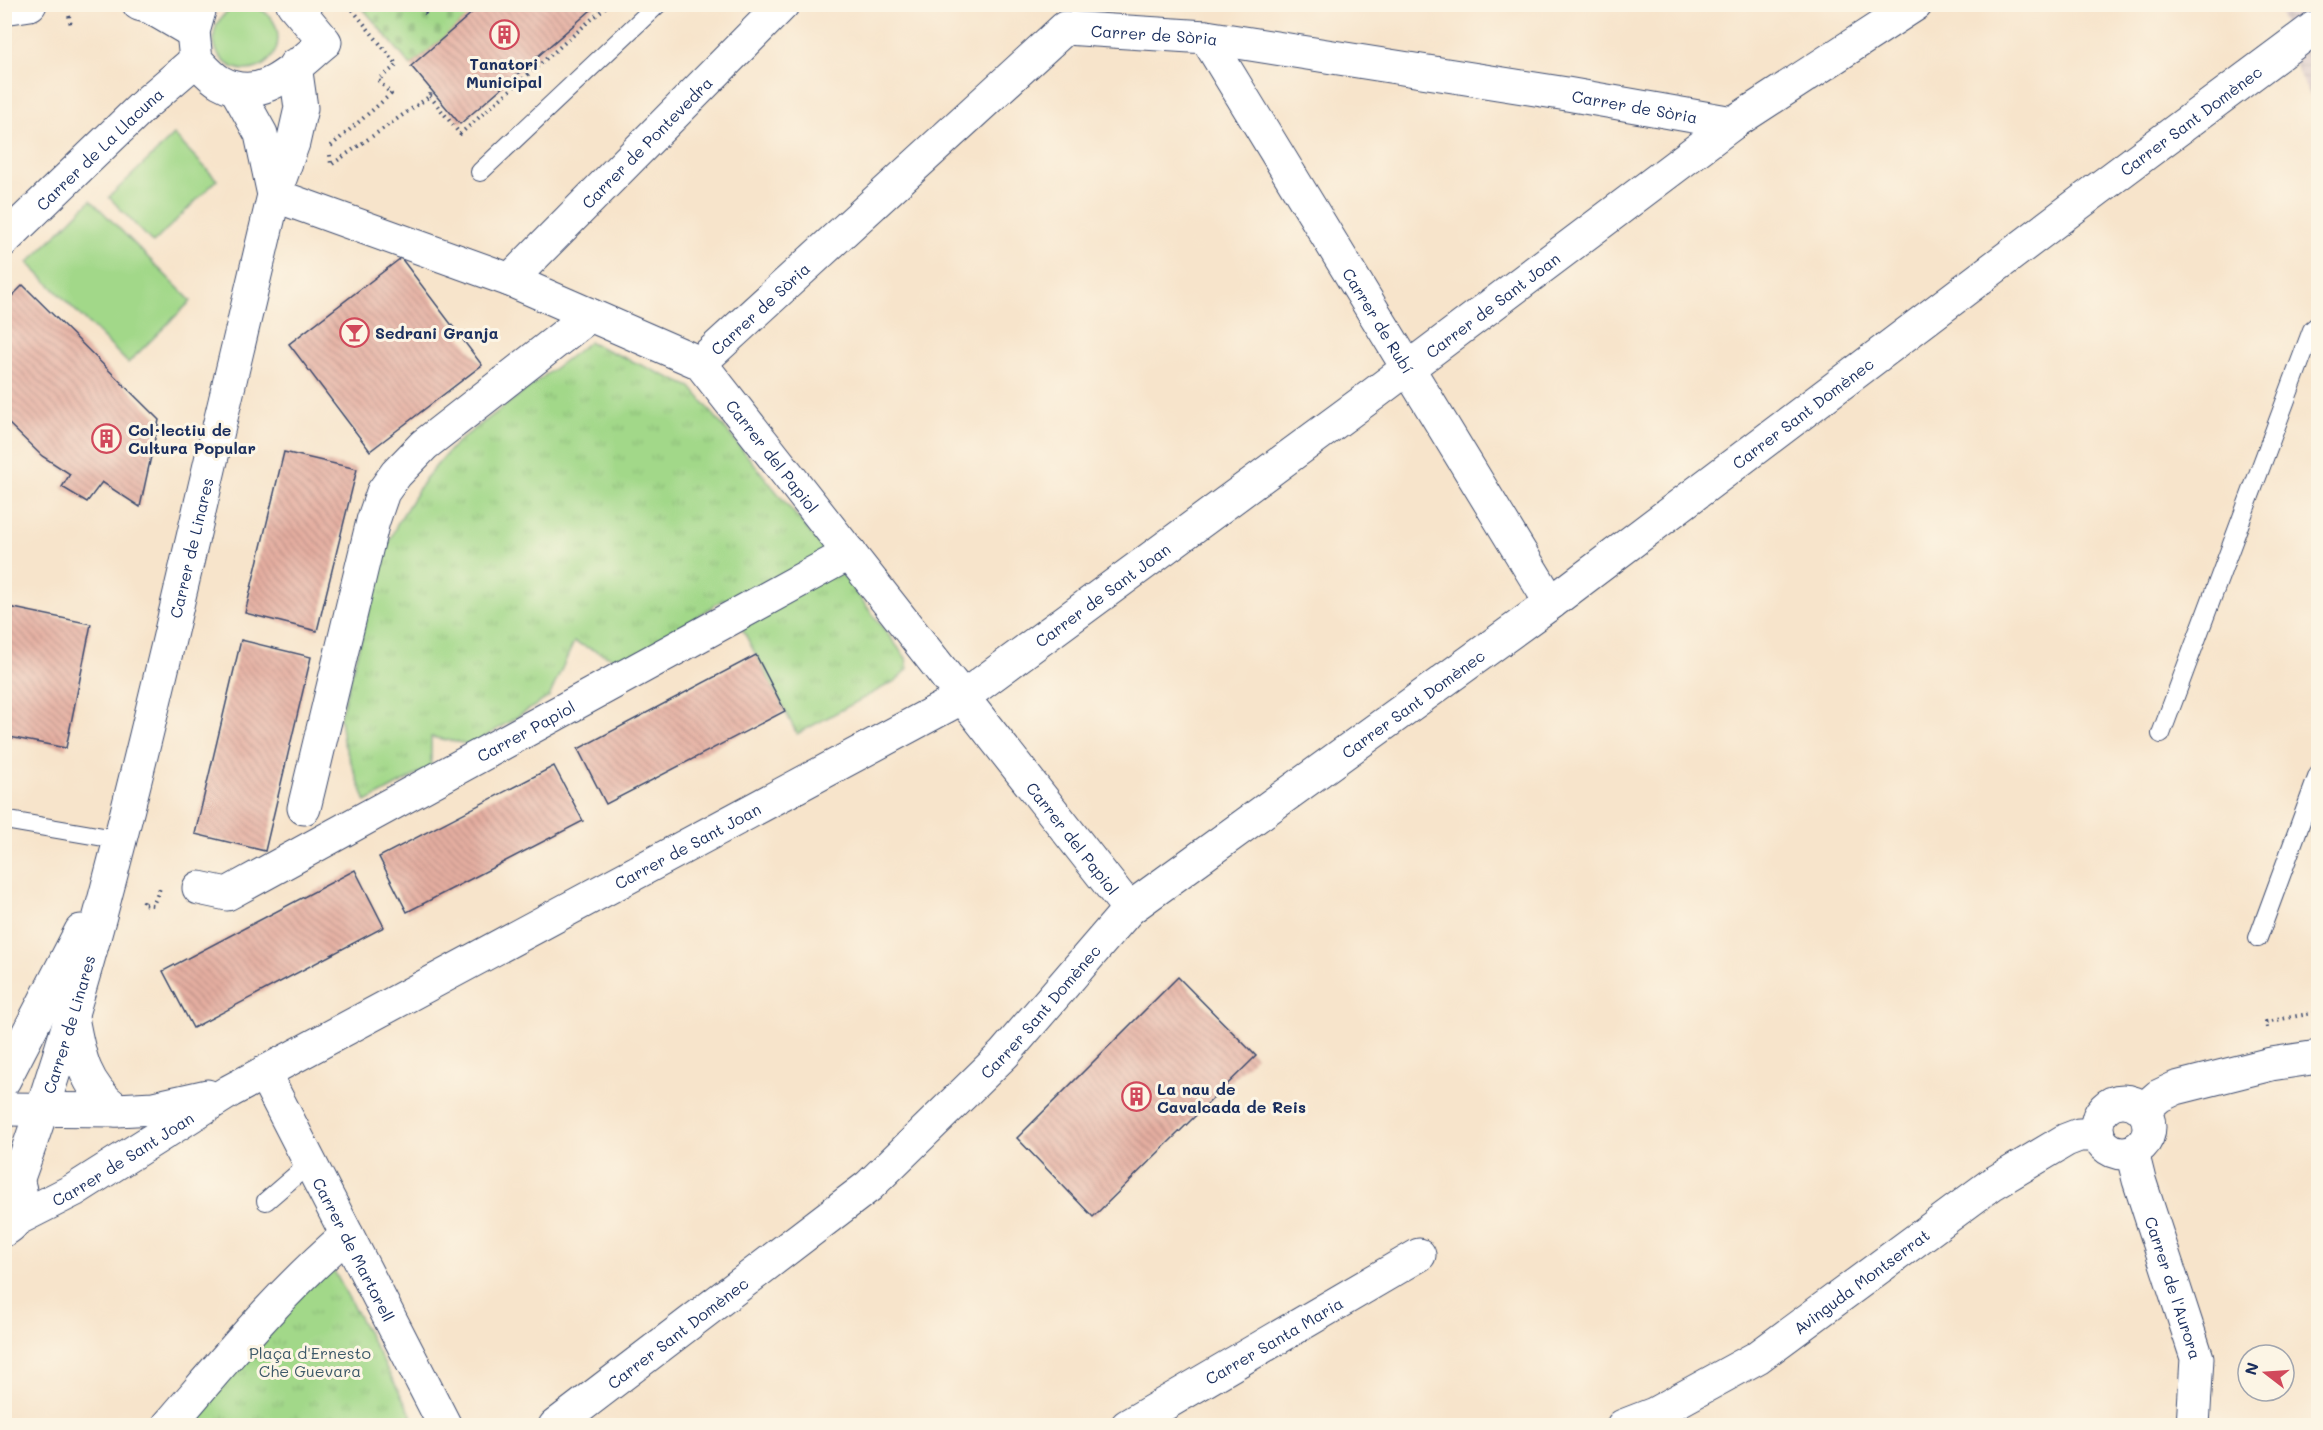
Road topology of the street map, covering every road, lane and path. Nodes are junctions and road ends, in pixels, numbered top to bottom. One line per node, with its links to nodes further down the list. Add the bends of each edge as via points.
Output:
1 (30, 4): 12 (street)
2 (139, 4): 17 (street)
3 (293, 4): 19 (street, via 325,42)
4 (348, 4): 22 (path, via 397,64 378,80 391,94 328,149 332,165)
5 (417, 4): 6 (path, via 425,13)
6 (435, 4)
7 (609, 4): 22 (path, via 460,134)
8 (658, 4): 24 (lane)
9 (783, 4): 27 (street, Carrer de Pontevedra)
10 (1021, 4): 13 (path)
11 (1916, 4): 23 (street, Carrer de Sant Joan)
12 (4, 8)
13 (1025, 9)
14 (69, 16): 16 (path)
15 (2311, 23): 33 (street, Carrer Sant Domènec)
16 (70, 26)
17 (197, 32): 20 (street, via 219,81); 26 (street, Carrer de La Llacuna, via 146,103)
18 (1206, 37): 23 (street, Carrer de Sòria); 30 (street, Carrer de Sòria, via 1065,28); 31 (street, Carrer de Rubí)
19 (296, 65): 20 (street, via 268,87); 25 (street, Carrer de Linares, via 301,108)
20 (236, 88): 25 (street, Carrer de Linares, via 261,134)
21 (431, 90): 22 (path)
22 (430, 96)
23 (1733, 123): 31 (street, Carrer de Sant Joan)
24 (480, 172)
25 (274, 195): 27 (street, Carrer del Papiol); 39 (street, Carrer de Linares)
26 (4, 240)
27 (510, 280): 28 (street, Carrer del Papiol)
28 (590, 315): 30 (street, Carrer del Papiol); 37 (street, via 424,445 383,492)
29 (2319, 325): 35 (lane, via 2312,330)
30 (700, 363): 32 (street, Carrer del Papiol)
31 (1408, 368): 33 (street, Carrer de Rubí); 34 (street, Carrer de Sant Joan)
32 (850, 553): 34 (street, Carrer del Papiol); 40 (street, Carrer Papiol, via 227,894)
33 (1551, 603): 41 (street, Carrer Sant Domènec)
34 (963, 698): 41 (street, Carrer del Papiol); 45 (street, Carrer de Sant Joan)
35 (2161, 734)
36 (2319, 775): 42 (lane)
37 (304, 808)
38 (4, 820): 39 (lane)
39 (118, 852): 43 (street, Carrer de Linares); 46 (street, Carrer de Linares)
40 (199, 888)
41 (1129, 909): 62 (street, Carrer Sant Domènec, via 1004,1054 869,1186)
42 (2258, 938)
43 (72, 1017): 48 (street, Carrer de Linares); 50 (street, via 85,1072 102,1098)
44 (2319, 1057): 51 (street, via 2271,1064 2176,1088)
45 (264, 1073): 47 (street, Carrer de Sant Joan); 54 (street, Carrer de Martorell)
46 (4, 1080)
47 (230, 1090): 50 (street, Carrer de Sant Joan, via 153,1108); 57 (street, Carrer de Sant Joan, via 74,1190)
48 (44, 1108): 49 (street, Carrer de Sant Joan); 50 (street, Carrer de Sant Joan); 55 (street, Carrer de Linares)
49 (4, 1109)
50 (117, 1110)
51 (2143, 1110): 52 (street, via 2129,1101 2109,1105 2098,1119); 53 (street, via 2149,1121 2149,1134)
52 (2098, 1135): 53 (street, via 2111,1151); 64 (street, Avinguda Montserrat, via 2066,1140 1992,1184 1758,1357 1654,1414)
53 (2133, 1152): 65 (street, Carrer de l'Aurora, via 2196,1358)
54 (310, 1163): 56 (lane); 58 (street, Carrer de Martorell)
55 (11, 1173): 57 (street, via 20,1205)
56 (266, 1201)
57 (10, 1225)
58 (347, 1235): 60 (street, via 251,1329); 61 (street, Carrer de Martorell)
59 (1419, 1256): 63 (street, Carrer Santa Maria)
60 (168, 1425)
61 (445, 1425)
62 (555, 1425)
63 (1127, 1425)
64 (1623, 1425)
65 (2193, 1425)

